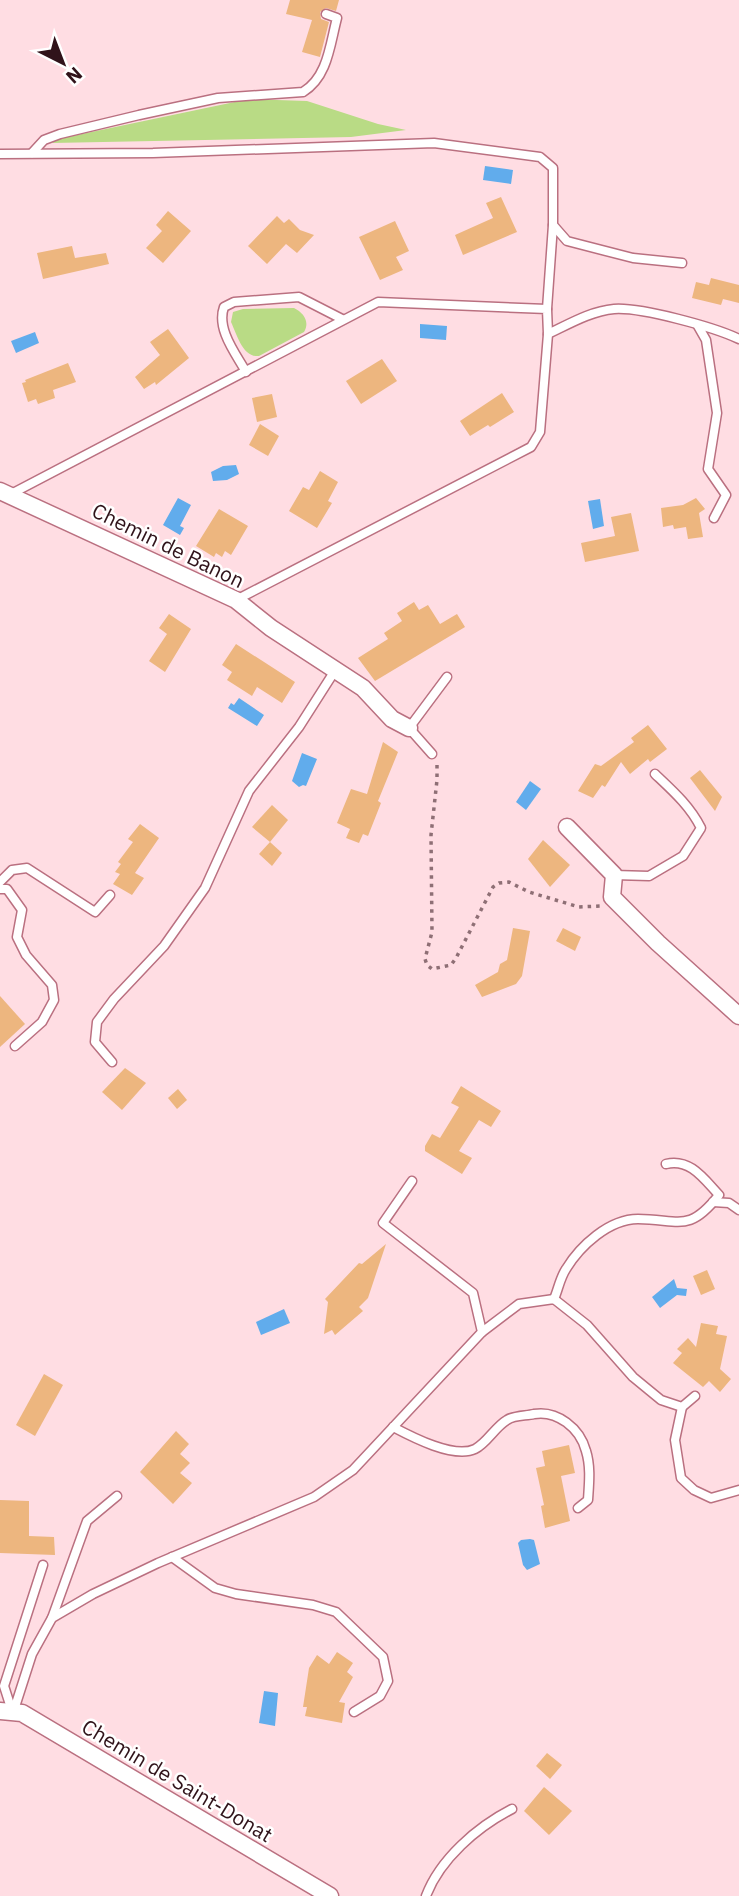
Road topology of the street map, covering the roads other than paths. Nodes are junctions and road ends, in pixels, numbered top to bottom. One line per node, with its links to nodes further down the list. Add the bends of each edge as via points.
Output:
1 (326, 14): 2 (lane, via 337,18 327,58 314,86 303,92 218,98 139,115 60,134 44,140)
2 (32, 153): 3 (lane); 4 (lane, via 433,143 514,153 540,157 553,168)
3 (0, 154)
4 (554, 225): 5 (lane, via 567,241 633,258); 6 (lane)
5 (682, 263)
6 (547, 309): 7 (lane, via 378,302); 9 (lane)
7 (342, 320): 11 (lane); 11 (lane, via 299,297 234,302 224,307 221,316 226,336)
8 (698, 326): 9 (lane, via 642,311 613,309); 10 (lane); 13 (lane, via 706,340 717,413 708,469 726,495)
9 (548, 334): 14 (lane, via 540,432 531,447)
10 (739, 339)
11 (246, 372): 12 (lane)
12 (5, 492): 14 (street, Chemin de Banon)
13 (715, 518)
14 (236, 600): 15 (street, Chemin de Banon)
15 (336, 669): 17 (street, Chemin de Banon, via 363,688 392,719); 27 (lane, via 299,727 249,791 205,888 164,946 97,1022 95,1042)
16 (447, 677): 17 (lane)
17 (409, 728): 18 (lane)
18 (432, 754)
19 (655, 774): 21 (lane, via 681,798 701,828 683,856 649,876)
20 (567, 827): 21 (street)
21 (614, 875): 25 (street, via 612,897 617,903)
22 (0, 882): 24 (lane, via 12,870 27,868 95,912)
23 (0, 889): 26 (lane, via 7,889 22,910 17,937 52,985 54,1000 41,1021)
24 (110, 895)
25 (739, 1016)
26 (15, 1046)
27 (112, 1062)
28 (666, 1164): 30 (lane, via 689,1165 719,1195)
29 (412, 1181): 33 (lane, via 383,1223 473,1293)
30 (713, 1202): 31 (lane, via 729,1203); 32 (lane, via 698,1217 677,1224 637,1219 614,1223 587,1244 565,1270)
31 (739, 1210)
32 (554, 1299): 33 (lane, via 519,1304); 35 (lane, via 587,1325 661,1400)
33 (482, 1332): 36 (lane)
34 (695, 1396): 35 (lane)
35 (682, 1407): 37 (lane, via 676,1440 681,1478 711,1499)
36 (393, 1427): 39 (lane, via 449,1450 474,1449 509,1418 544,1413 565,1420 586,1450 587,1500); 40 (lane, via 353,1470 314,1497)
37 (739, 1490)
38 (117, 1496): 42 (lane, via 87,1521)
39 (578, 1508)
40 (172, 1557): 42 (lane); 44 (lane, via 215,1588 336,1612 383,1657 388,1681 380,1696)
41 (43, 1565): 43 (lane, via 4,1686)
42 (52, 1618): 43 (lane)
43 (6, 1712): 46 (street, Chemin de Saint-Donat, via 22,1713)
44 (354, 1712)
45 (512, 1809): 47 (lane, via 490,1821 456,1851)
46 (330, 1896)
47 (426, 1896)

